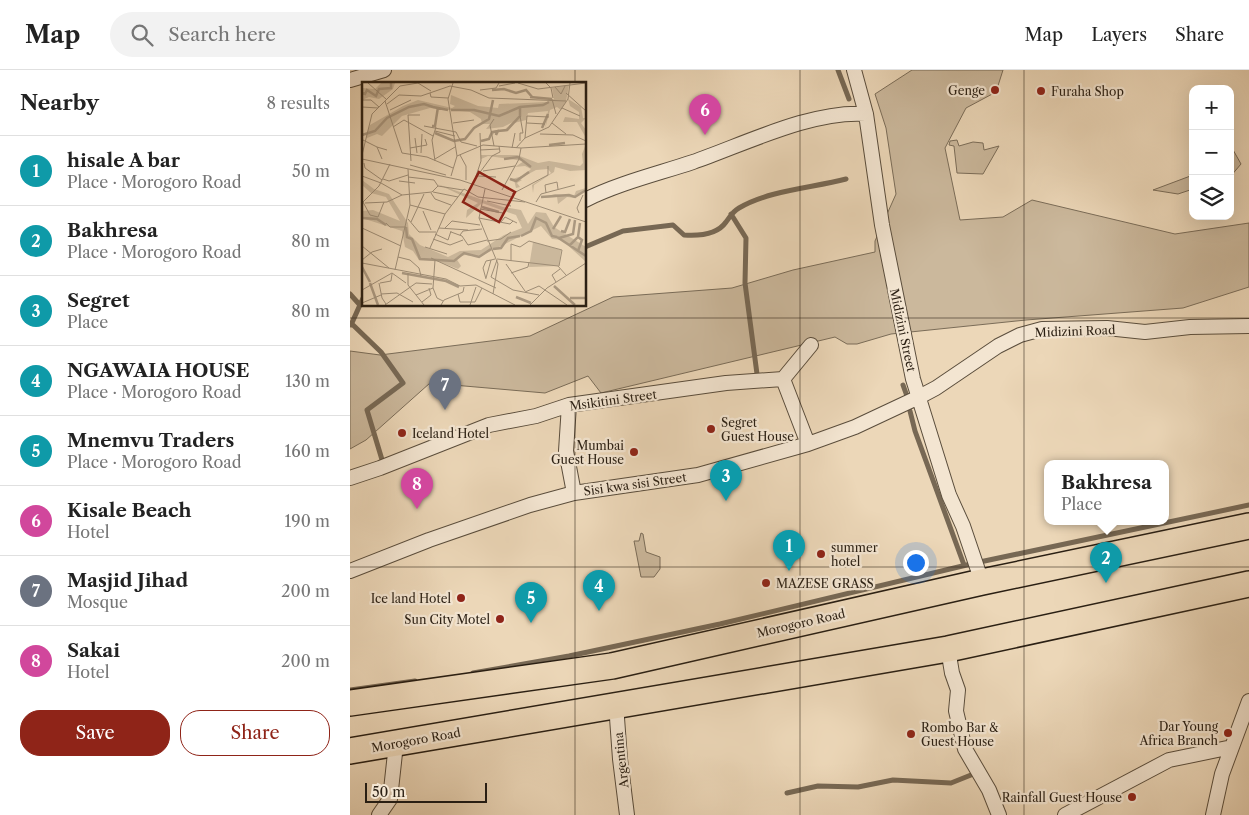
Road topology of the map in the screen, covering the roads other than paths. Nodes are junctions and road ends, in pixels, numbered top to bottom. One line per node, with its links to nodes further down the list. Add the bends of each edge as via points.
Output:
1 (384, 70): 3 (street)
2 (854, 70): 4 (street, Midizini Street)
3 (350, 80)
4 (866, 114): 5 (street, via 838,114 801,123 613,187); 9 (street, Midizini Street, via 882,225)
5 (586, 200)
6 (1249, 326): 9 (street, Midizini Road, via 1146,332 1107,328 1029,332 998,346)
7 (811, 345): 8 (street)
8 (783, 379): 10 (street, Msikitini Street, via 726,383); 11 (street)
9 (919, 397): 11 (street, Sisi kwa sisi Street, via 855,427); 16 (street, Midizini Street, via 949,495)
10 (569, 405): 12 (street, Msikitini Street, via 536,416 489,425); 13 (street, via 566,451)
11 (808, 444): 13 (street, Sisi kwa sisi Street, via 698,475)
12 (350, 478)
13 (574, 493): 15 (street, Sisi kwa sisi Street, via 429,540)
14 (1249, 526): 16 (highway, Morogoro Road)
15 (350, 571)
16 (982, 582): 20 (highway, Morogoro Road, via 612,666)
17 (1249, 584): 18 (highway, Morogoro Road)
18 (948, 648): 21 (highway, Morogoro Road); 27 (street, via 958,690 956,711 965,749 989,790)
19 (1249, 701): 23 (street)
20 (350, 703)
21 (616, 704): 22 (highway, Morogoro Road); 26 (street, Argentina)
22 (396, 744): 24 (highway, Morogoro Road); 25 (street, via 390,799)
23 (1232, 747): 28 (street, via 1169,760); 29 (street)
24 (350, 752)
25 (379, 815)
26 (627, 815)
27 (999, 815)
28 (1065, 815)
29 (1213, 815)

